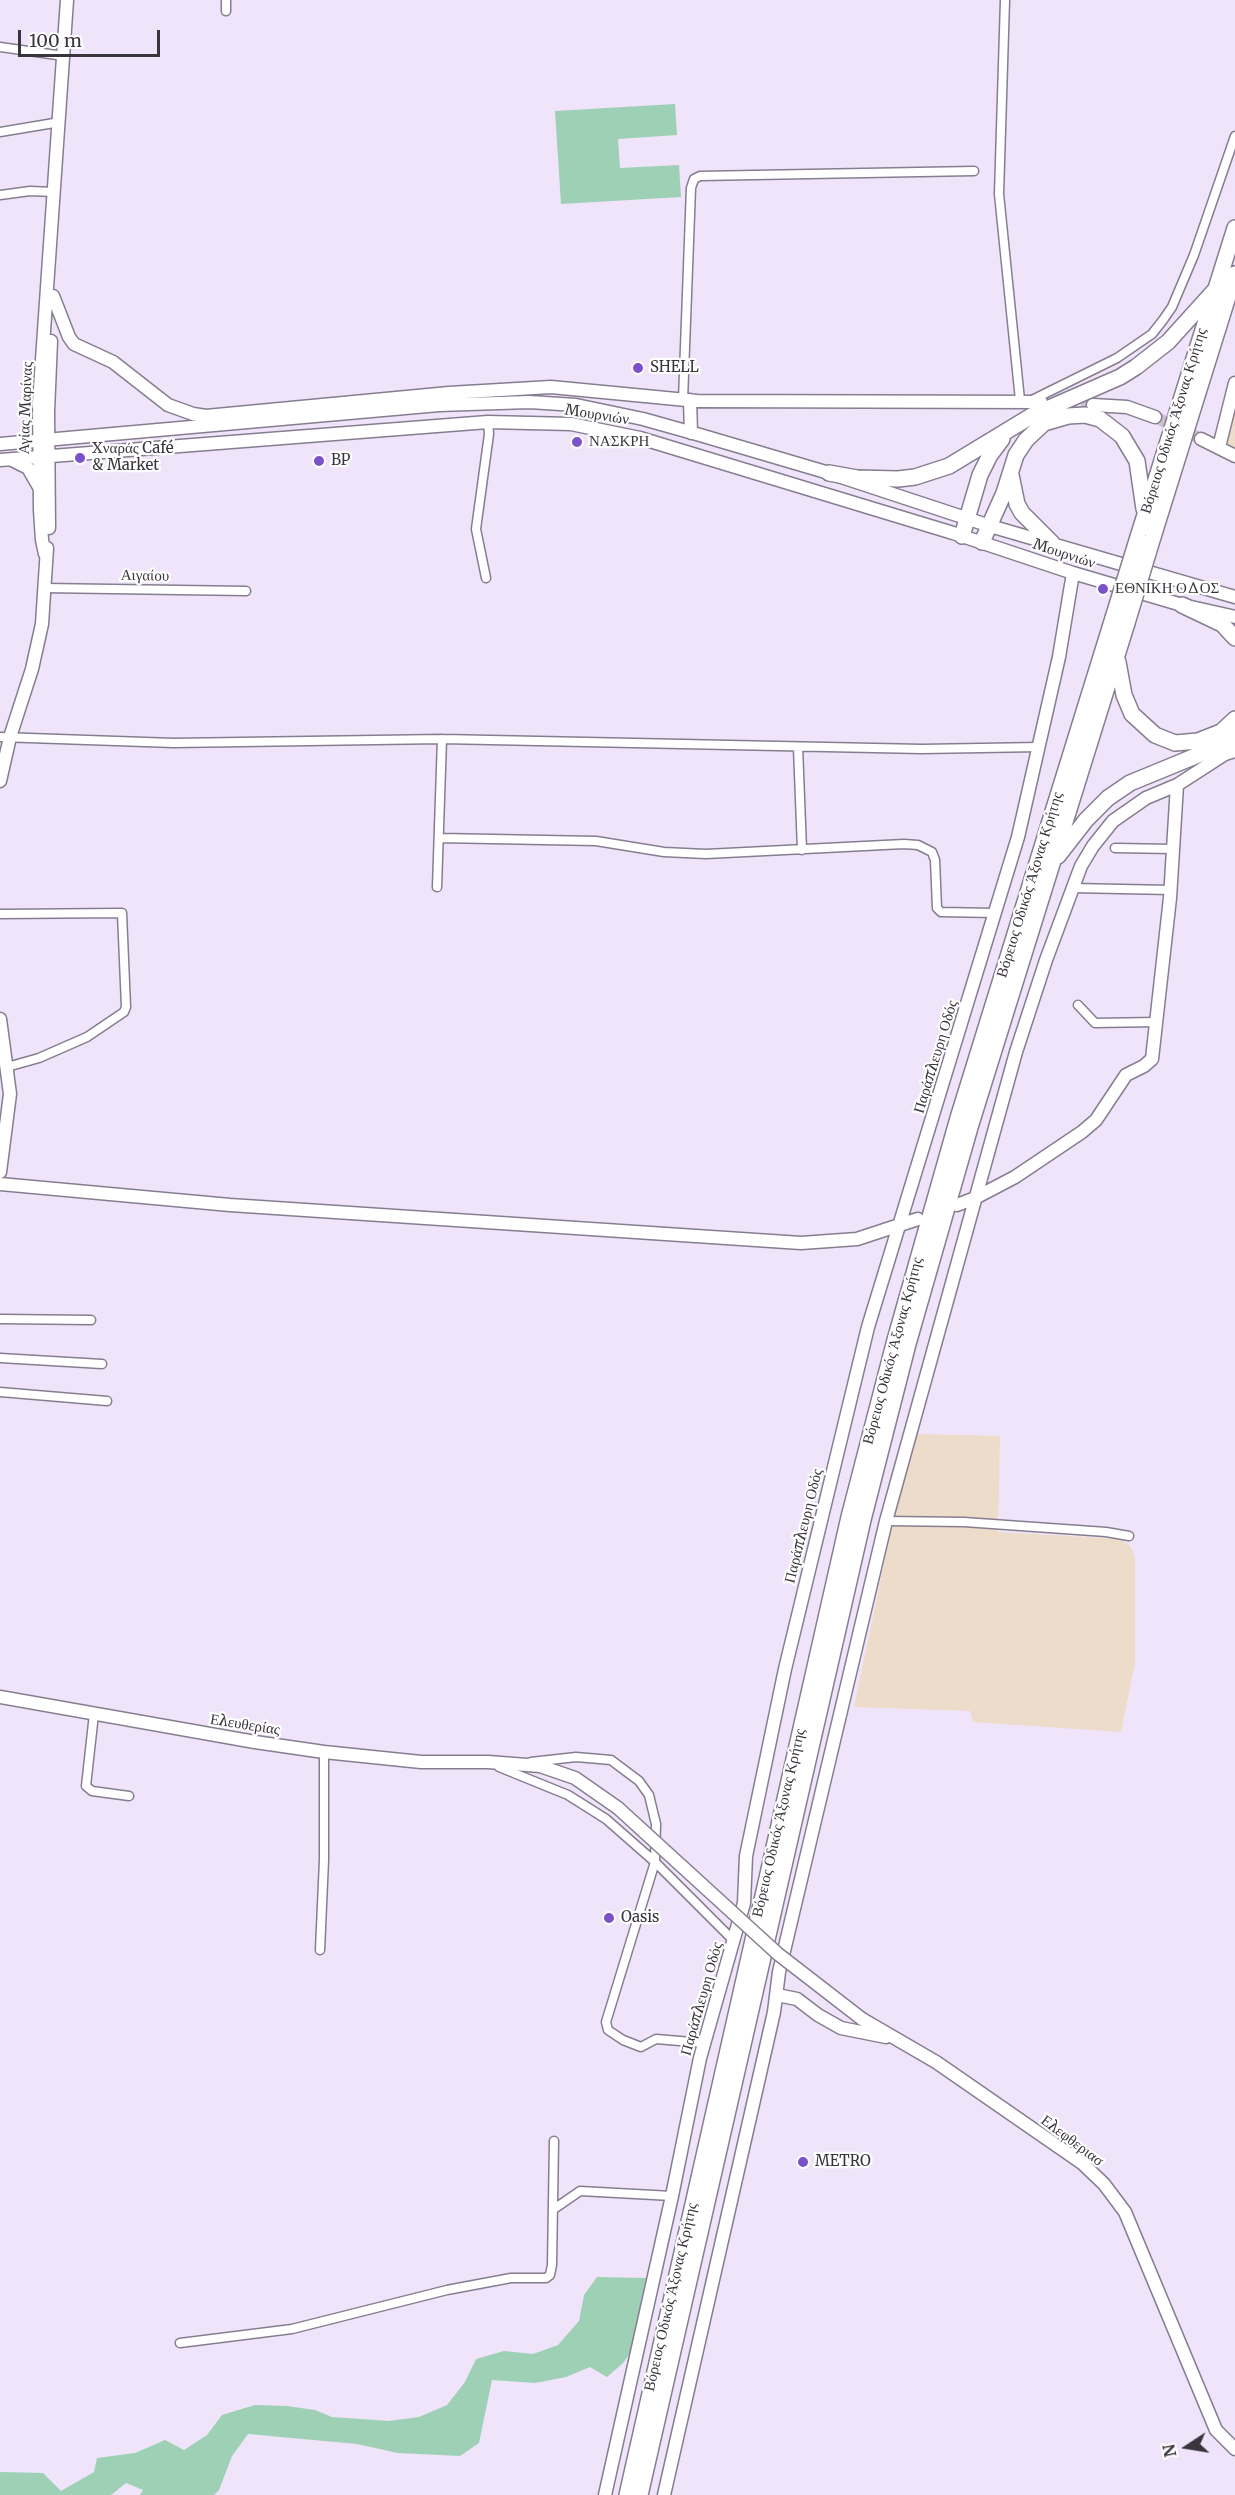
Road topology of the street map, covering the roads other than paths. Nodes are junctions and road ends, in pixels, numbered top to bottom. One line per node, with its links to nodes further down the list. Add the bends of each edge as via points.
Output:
1 (67, 0): 6 (street, Αγίας Μαρίνας)
2 (226, 0): 4 (street)
3 (1005, 0): 20 (street, via 999,194)
4 (226, 11)
5 (0, 46): 6 (street)
6 (64, 56): 7 (street, Αγίας Μαρίνας)
7 (60, 122): 8 (street); 11 (street, Αγίας Μαρίνας)
8 (0, 132)
9 (1235, 136): 20 (street, via 1194,255 1163,320 1152,333 1117,358)
10 (974, 171): 19 (street, via 694,179)
11 (54, 192): 12 (street); 14 (street, Αγίας Μαρίνας)
12 (0, 195)
13 (1235, 228): 16 (highway, Βόρειος Οδικός Άξονας Κρήτης)
14 (51, 263): 17 (street, Αγίας Μαρίνας); 22 (street, Αγίας Μαρίνας)
15 (1235, 274): 43 (highway, Βόρειος Οδικός Άξονας Κρήτης)
16 (1215, 290): 25 (highway, via 1168,342 1136,367); 39 (highway, Βόρειος Οδικός Άξονας Κρήτης)
17 (53, 296): 19 (street, via 74,344 113,362 168,405 193,414 541,387); 22 (street, Αγίας Μαρίνας)
18 (1235, 383): 31 (street)
19 (686, 400): 20 (street); 26 (street)
20 (1030, 401)
21 (1093, 405): 23 (street, via 1127,407)
22 (44, 413): 27 (street, via 58,429); 29 (street, Αγίας Μαρίνας); 30 (street, via 28,432)
23 (1155, 417)
24 (488, 422): 32 (street, Μουρνιών); 42 (street, Μουρνιών, via 571,424 640,438); 47 (street, via 477,529)
25 (1012, 428): 37 (highway, via 949,466 915,477 881,480); 40 (highway, via 980,475)
26 (691, 433): 27 (street, via 598,409 529,402 439,405); 37 (street)
27 (75, 438): 29 (street)
28 (1201, 439): 31 (street)
29 (43, 440): 30 (street); 34 (street, Αγίας Μαρίνας)
30 (5, 443)
31 (1219, 447): 33 (street)
32 (79, 454): 34 (street, Μουρνιών); 38 (street, via 56,468)
33 (1235, 456)
34 (44, 457): 35 (street, Μουρνιών); 38 (street, Αγίας Μαρίνας)
35 (5, 460): 38 (street, via 28,468)
36 (1011, 472): 39 (highway, via 1026,440 1044,423 1068,416 1100,419 1122,436 1137,461); 41 (highway); 45 (highway, via 1022,513)
37 (829, 473): 40 (street)
38 (44, 488): 48 (street, Αγίας Μαρίνας, via 48,540)
39 (1145, 514): 43 (highway, Βόρειος Οδικός Άξονας Κρήτης)
40 (967, 519): 41 (street); 42 (highway)
41 (990, 526): 44 (highway); 45 (street)
42 (962, 536): 44 (street, Μουρνιών)
43 (1145, 537): 53 (highway, Βόρειος Οδικός Άξονας Κρήτης, bridge)
44 (982, 542): 46 (street, Μουρνιών)
45 (1052, 543): 50 (street)
46 (1073, 573): 51 (street, Μουρνιών); 61 (street, Παράπλευρη Οδός)
47 (486, 578)
48 (44, 588): 49 (street, Αιγαίου); 57 (street, Αγίας Μαρίνας, via 42,624 32,669)
49 (246, 591)
50 (1235, 597)
51 (1182, 605): 52 (street, Μουρνιών); 54 (highway, via 1222,624)
52 (1235, 617)
53 (1120, 621): 55 (highway, Βόρειος Οδικός Άξονας Κρήτης); 113 (highway, Βόρειος Οδικός Άξονας Κρήτης, via 958,1118 852,1506)
54 (1235, 638)
55 (1117, 656): 56 (highway, via 1132,714 1155,735 1175,743 1198,741 1221,732); 69 (highway, Βόρειος Οδικός Άξονας Κρήτης)
56 (1235, 718)
57 (5, 737): 59 (street, via 174,743); 63 (street, Αγίας Μαρίνας)
58 (1235, 737): 69 (highway, via 1156,770 1115,793 1086,820)
59 (442, 739): 60 (street); 65 (street)
60 (798, 747): 61 (street); 68 (street)
61 (1040, 747): 73 (street, Παράπλευρη Οδός)
62 (1235, 751): 64 (street)
63 (0, 781)
64 (1177, 785): 67 (street); 71 (street, via 1146,798 1113,821 1093,846)
65 (439, 838): 68 (street, via 596,841 685,853); 70 (street)
66 (1115, 848): 67 (street)
67 (1173, 849): 72 (street)
68 (802, 850): 73 (street, via 903,844 927,848 935,860 937,908 941,912)
69 (1051, 865): 114 (highway, Βόρειος Οδικός Άξονας Κρήτης, via 971,1124 863,1520)
70 (437, 887)
71 (1072, 888): 72 (street); 82 (street, via 1020,1042)
72 (1171, 890): 77 (street)
73 (994, 913): 85 (street, Παράπλευρη Οδός)
74 (0, 914): 78 (street, via 122,913 124,1012 87,1037 39,1058)
75 (1078, 1005): 77 (street, via 1095,1023)
76 (0, 1019): 78 (street)
77 (1157, 1022): 82 (street, via 1149,1063 1121,1079 1096,1120 1015,1177)
78 (7, 1066): 79 (street)
79 (5, 1080): 80 (street, via 9,1102)
80 (0, 1172)
81 (0, 1184): 85 (street, via 230,1205 801,1243 857,1239)
82 (975, 1198): 83 (street); 92 (street)
83 (957, 1205)
84 (918, 1219): 85 (street)
85 (901, 1225): 102 (street, Παράπλευρη Οδός, via 868,1327 785,1669 746,1856 744,1903)
86 (0, 1319): 87 (street)
87 (91, 1320)
88 (0, 1358): 89 (street)
89 (102, 1364)
90 (0, 1392): 91 (street)
91 (107, 1401)
92 (886, 1521): 93 (street, via 964,1522); 104 (street, via 779,1972)
93 (1129, 1536)
94 (0, 1697): 95 (street, Ελευθερίας)
95 (94, 1714): 96 (street, Ελευθερίας); 99 (street, via 86,1786 92,1791)
96 (324, 1752): 97 (street, Ελευθερίας, via 421,1762); 103 (street)
97 (486, 1762): 98 (street, Ελευθερίας); 101 (street, via 568,1795 606,1819)
98 (522, 1763): 100 (street, Ελευθερίας, via 576,1778); 101 (street, via 599,1758 621,1766 649,1795 656,1824)
99 (129, 1796)
100 (618, 1808): 105 (street, Ελεφθεριασ, bridge, via 778,1954)
101 (656, 1862): 102 (street); 106 (street, via 606,2022 608,2030 641,2047 656,2039)
102 (734, 1941): 106 (street, Παράπλευρη Οδός)
103 (321, 1950)
104 (777, 1995): 105 (street, via 797,1999 841,2028); 115 (street)
105 (893, 2038): 111 (street, Ελεφθεριασ, via 936,2062 1082,2163 1104,2184 1125,2212 1216,2430)
106 (704, 2043): 108 (street, Παράπλευρη Οδός)
107 (554, 2141): 109 (street)
108 (672, 2196): 109 (street, via 580,2191); 112 (street, Παράπλευρη Οδός)
109 (554, 2209): 110 (street, via 552,2265 546,2278 511,2278 292,2329)
110 (180, 2343)
111 (1235, 2449)
112 (605, 2495)
113 (627, 2495)
114 (640, 2495)
115 (664, 2495)

